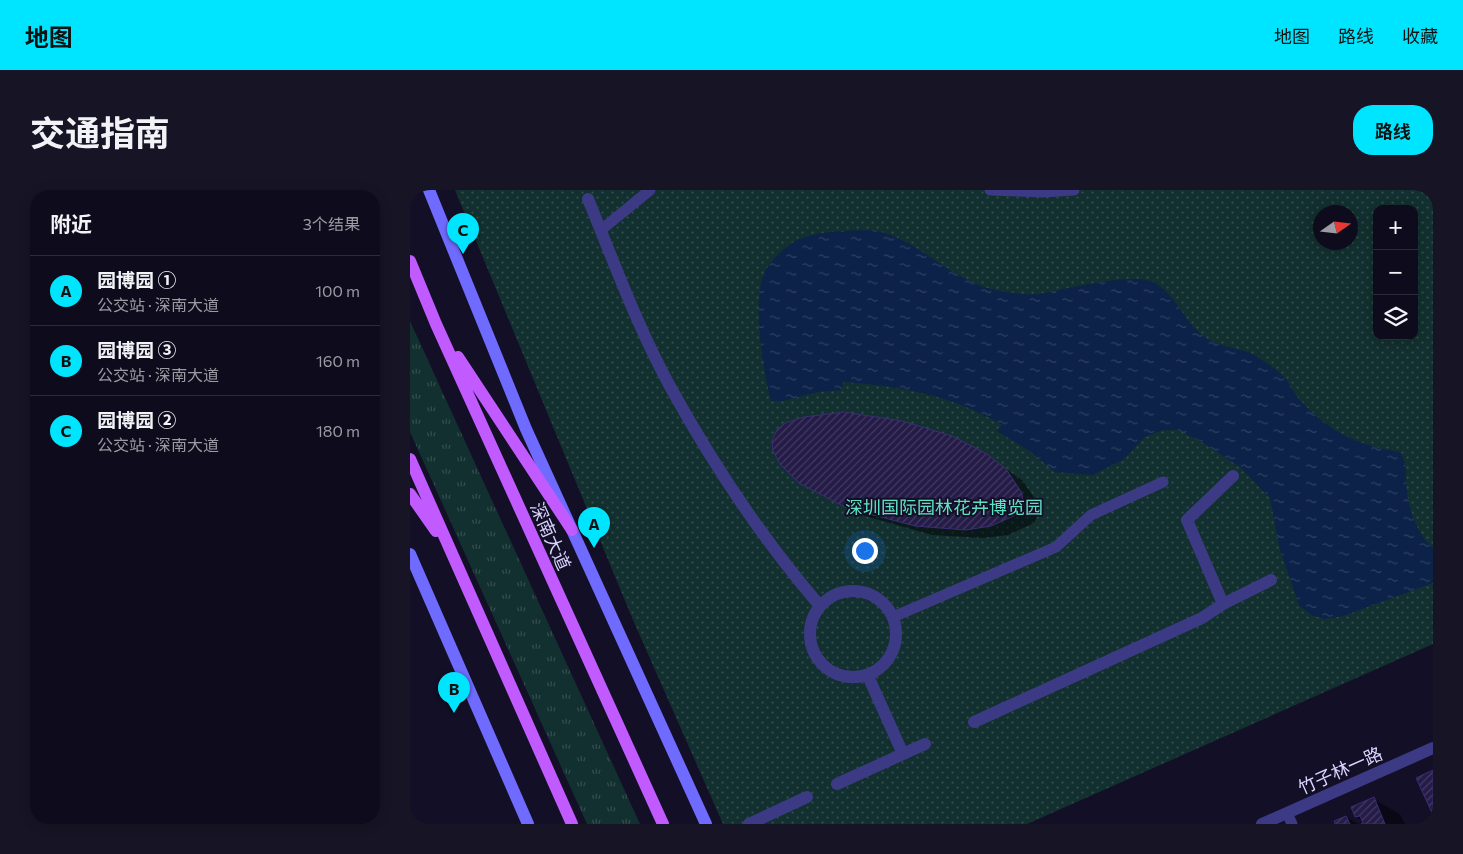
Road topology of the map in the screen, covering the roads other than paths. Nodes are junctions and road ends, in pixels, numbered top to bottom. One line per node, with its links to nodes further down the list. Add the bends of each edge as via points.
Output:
1 (429, 190): 13 (main road, via 526,429)
2 (650, 190): 6 (lane)
3 (990, 190): 4 (lane)
4 (1074, 190)
5 (586, 194): 6 (street)
6 (601, 230): 18 (street, via 672,389 756,522 789,570)
7 (410, 261): 8 (main road, 深南大道)
8 (436, 324): 13 (main road); 30 (main road, 深南大道)
9 (410, 459): 15 (main road)
10 (1233, 476): 17 (street, via 1187,520)
11 (1163, 482): 19 (lane, via 1091,515 1056,547)
12 (410, 494): 15 (main road)
13 (572, 530): 31 (main road)
14 (410, 554): 28 (main road)
15 (456, 564): 29 (main road)
16 (1271, 580): 17 (street)
17 (1224, 604): 21 (street, via 1202,618)
18 (820, 606): 19 (street, via 831,596 859,591 885,604); 20 (street, via 812,618 810,632 811,646 817,659 827,670 840,676)
19 (893, 617): 20 (street, via 897,631 890,658)
20 (868, 676): 24 (street)
21 (974, 722)
22 (925, 744): 24 (street)
23 (1433, 748): 27 (street, 竹子林一路)
24 (903, 754): 25 (street)
25 (837, 784)
26 (807, 797): 32 (street)
27 (1289, 818): 33 (street, 竹子林一路)
28 (528, 824)
29 (572, 824)
30 (663, 824)
31 (706, 824)
32 (749, 824)
33 (1262, 824)

